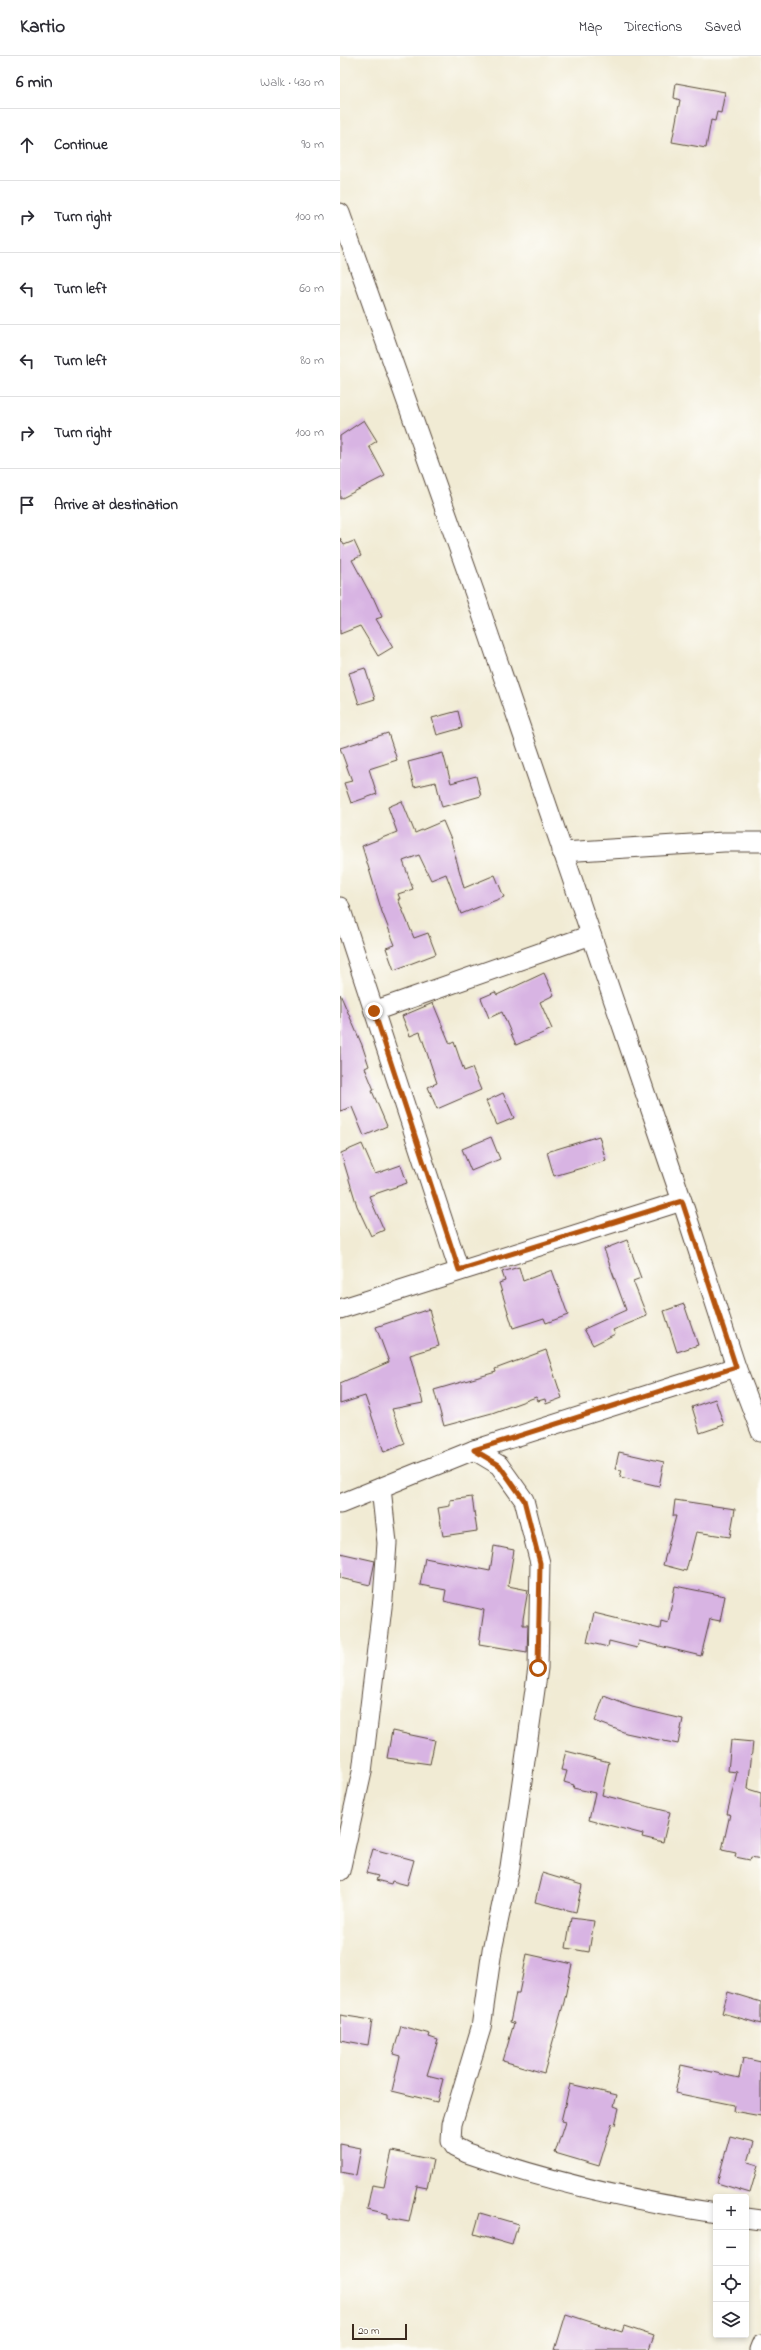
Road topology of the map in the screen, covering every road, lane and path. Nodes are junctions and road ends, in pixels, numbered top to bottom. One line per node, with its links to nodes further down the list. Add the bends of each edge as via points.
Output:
1 (340, 213): 3 (street, via 475,594)
2 (761, 842): 3 (street)
3 (562, 852): 5 (street)
4 (340, 907): 6 (street)
5 (591, 935): 6 (street); 7 (street)
6 (374, 1011): 8 (street)
7 (682, 1201): 8 (street); 10 (street)
8 (459, 1270): 9 (street)
9 (340, 1309)
10 (736, 1367): 11 (street); 12 (street)
11 (761, 1432)
12 (474, 1450): 13 (street); 16 (street, via 499,1465 524,1500 540,1563 538,1668 510,1867 492,1950 481,2028 452,2124 451,2141 455,2147 467,2153 549,2178 678,2208)
13 (380, 1488): 14 (street); 15 (street, via 387,1543 383,1599 362,1772)
14 (340, 1504)
15 (340, 1871)
16 (713, 2214)
17 (749, 2218): 18 (street)
18 (761, 2220)
19 (761, 2345): 20 (street)
20 (759, 2350)

